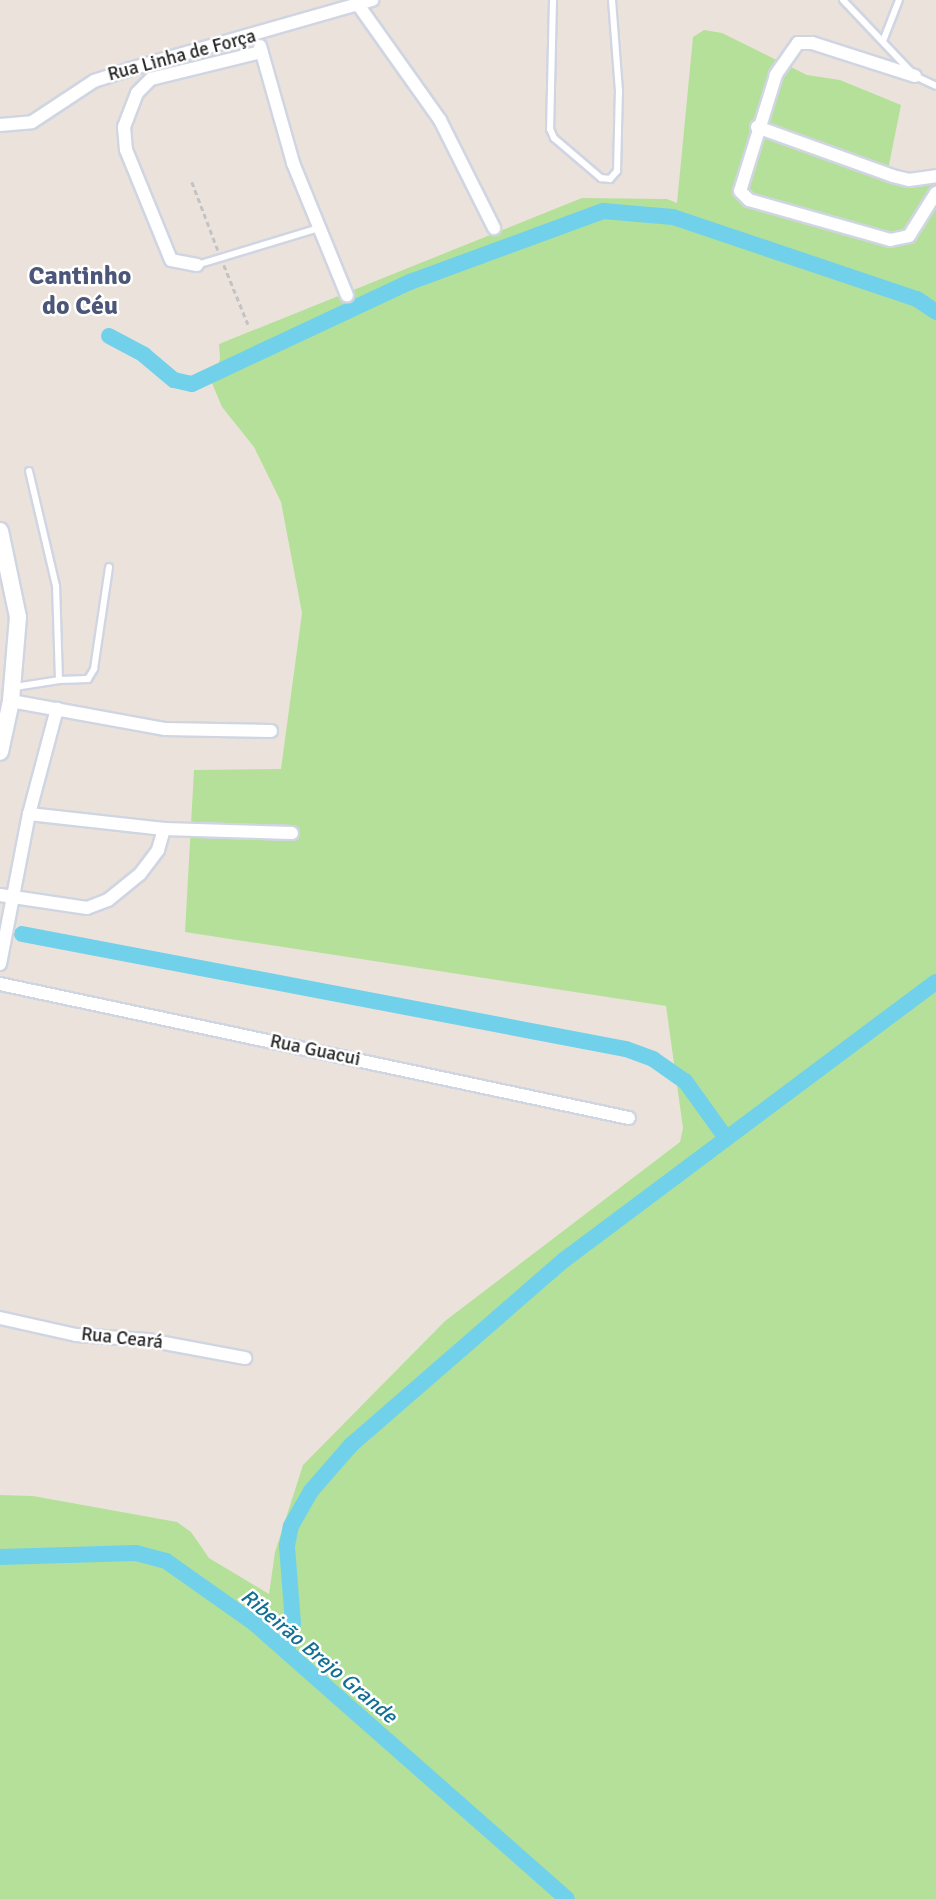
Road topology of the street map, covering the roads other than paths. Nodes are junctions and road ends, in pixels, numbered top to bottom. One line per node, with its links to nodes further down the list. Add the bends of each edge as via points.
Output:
1 (372, 0): 6 (street, Rua Linha de Força)
2 (553, 0): 3 (lane, via 550,129 554,138 601,178 610,179 617,171 619,91)
3 (612, 0)
4 (844, 0): 8 (lane)
5 (900, 0): 8 (lane)
6 (359, 6): 7 (street, Rua Linha de Força); 17 (street, via 440,120)
7 (257, 36): 9 (street); 12 (street, Rua Linha de Força, via 94,81 32,122)
8 (883, 41): 10 (lane)
9 (261, 52): 16 (street, via 293,163); 18 (street, via 151,79 137,93 124,127 126,150 171,260)
10 (915, 76): 11 (lane); 13 (street, via 813,43 798,44 776,75)
11 (936, 86)
12 (0, 125)
13 (758, 127): 14 (street, via 893,176 909,180); 15 (street, via 739,186 749,200 890,240 909,236)
14 (936, 176)
15 (936, 193)
16 (318, 228): 18 (lane); 19 (street)
17 (494, 228)
18 (197, 265)
19 (347, 295)
20 (29, 471): 23 (lane, via 57,586)
21 (0, 531): 24 (street, via 18,617)
22 (109, 567): 23 (lane, via 94,669 88,679)
23 (59, 680): 24 (lane)
24 (12, 694): 25 (street); 27 (street)
25 (57, 709): 26 (street, via 165,729); 28 (street)
26 (271, 731)
27 (1, 742)
28 (29, 814): 29 (street); 32 (street)
29 (164, 829): 30 (street); 32 (street, via 158,850 140,874 108,900 87,908)
30 (292, 833)
31 (0, 895): 32 (street)
32 (15, 897): 33 (street)
33 (0, 964)
34 (0, 984): 35 (street, Rua Guacui)
35 (629, 1118)
36 (0, 1318): 37 (street, Rua Ceará, via 76,1335 148,1339)
37 (245, 1358)

